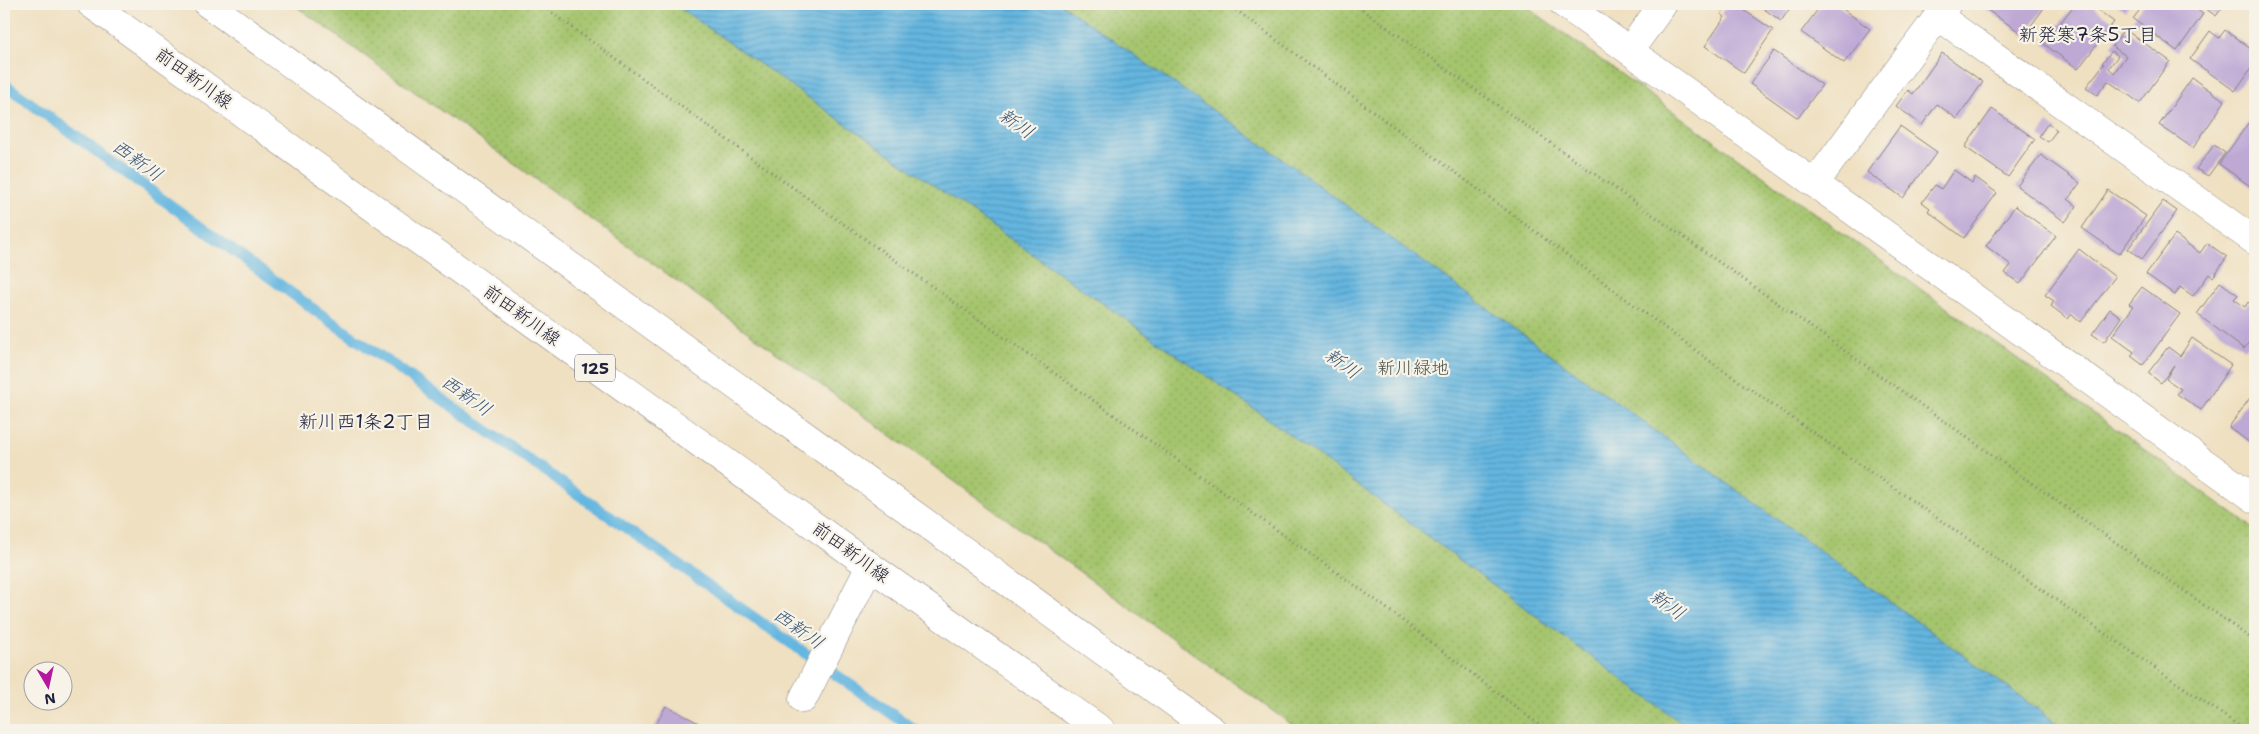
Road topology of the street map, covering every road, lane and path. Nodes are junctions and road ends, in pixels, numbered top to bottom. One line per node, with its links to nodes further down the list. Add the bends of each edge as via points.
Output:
1 (91, 4): 13 (main road, 前田新川線 / 125)
2 (208, 4): 17 (main road)
3 (540, 4): 18 (path, via 828,213 1377,601)
4 (1228, 4): 19 (path, via 1718,367)
5 (1354, 4): 14 (path)
6 (1564, 4): 9 (main road)
7 (1663, 4): 9 (main road)
8 (1943, 10): 10 (main road); 11 (main road)
9 (1630, 50): 10 (main road)
10 (1815, 184): 12 (main road)
11 (2255, 241)
12 (2255, 499)
13 (870, 566): 15 (main road); 16 (main road, 前田新川線 / 125)
14 (2255, 641)
15 (803, 699)
16 (1088, 726)
17 (1212, 730)
18 (1546, 730)
19 (2245, 730)

